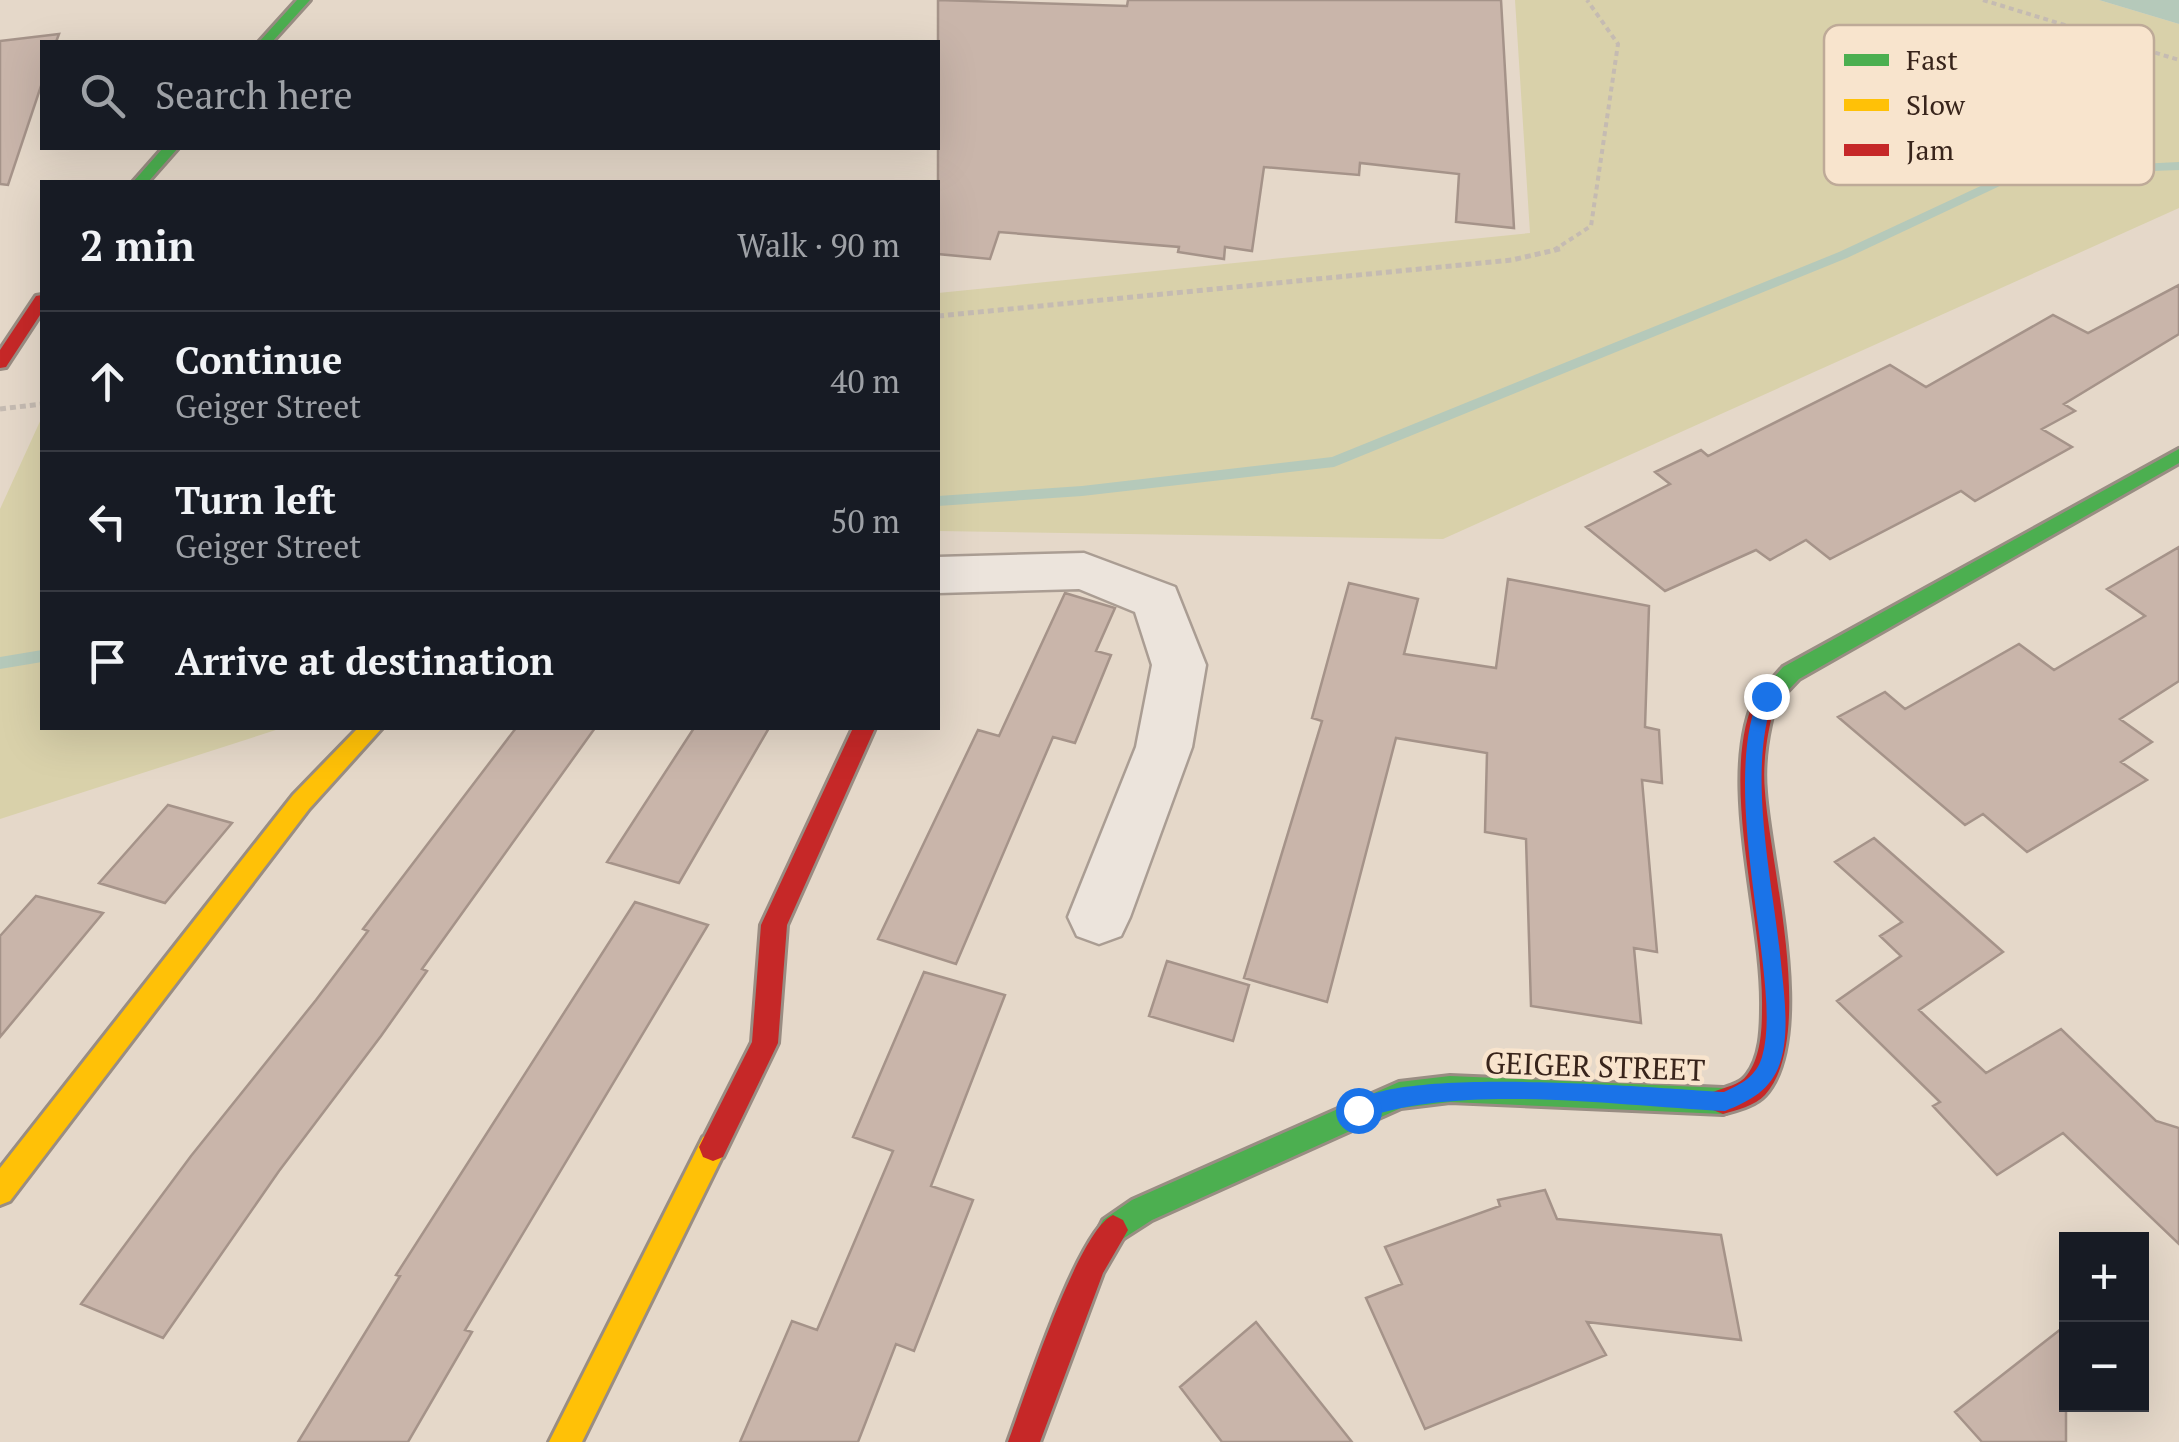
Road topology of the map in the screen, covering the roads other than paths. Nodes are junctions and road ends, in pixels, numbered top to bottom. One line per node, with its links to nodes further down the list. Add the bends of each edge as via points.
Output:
1 (304, 0): 2 (street)
2 (266, 40)
3 (169, 150): 4 (street)
4 (142, 180)
5 (40, 303): 6 (street)
6 (0, 363)
7 (2179, 455): 14 (street, GEIGER STREET, via 1791,674 1766,696 1752,768 1776,1002 1772,1060 1755,1087 1725,1101 1450,1089 1399,1095 1142,1210 1110,1232 1091,1264)
8 (940, 576): 11 (street, via 1084,571 1157,600 1179,664 1164,747)
9 (370, 730): 12 (street, via 301,802)
10 (863, 730): 13 (street, via 774,925 765,1043)
11 (1099, 917)
12 (0, 1191)
13 (564, 1442)
14 (1024, 1442)

